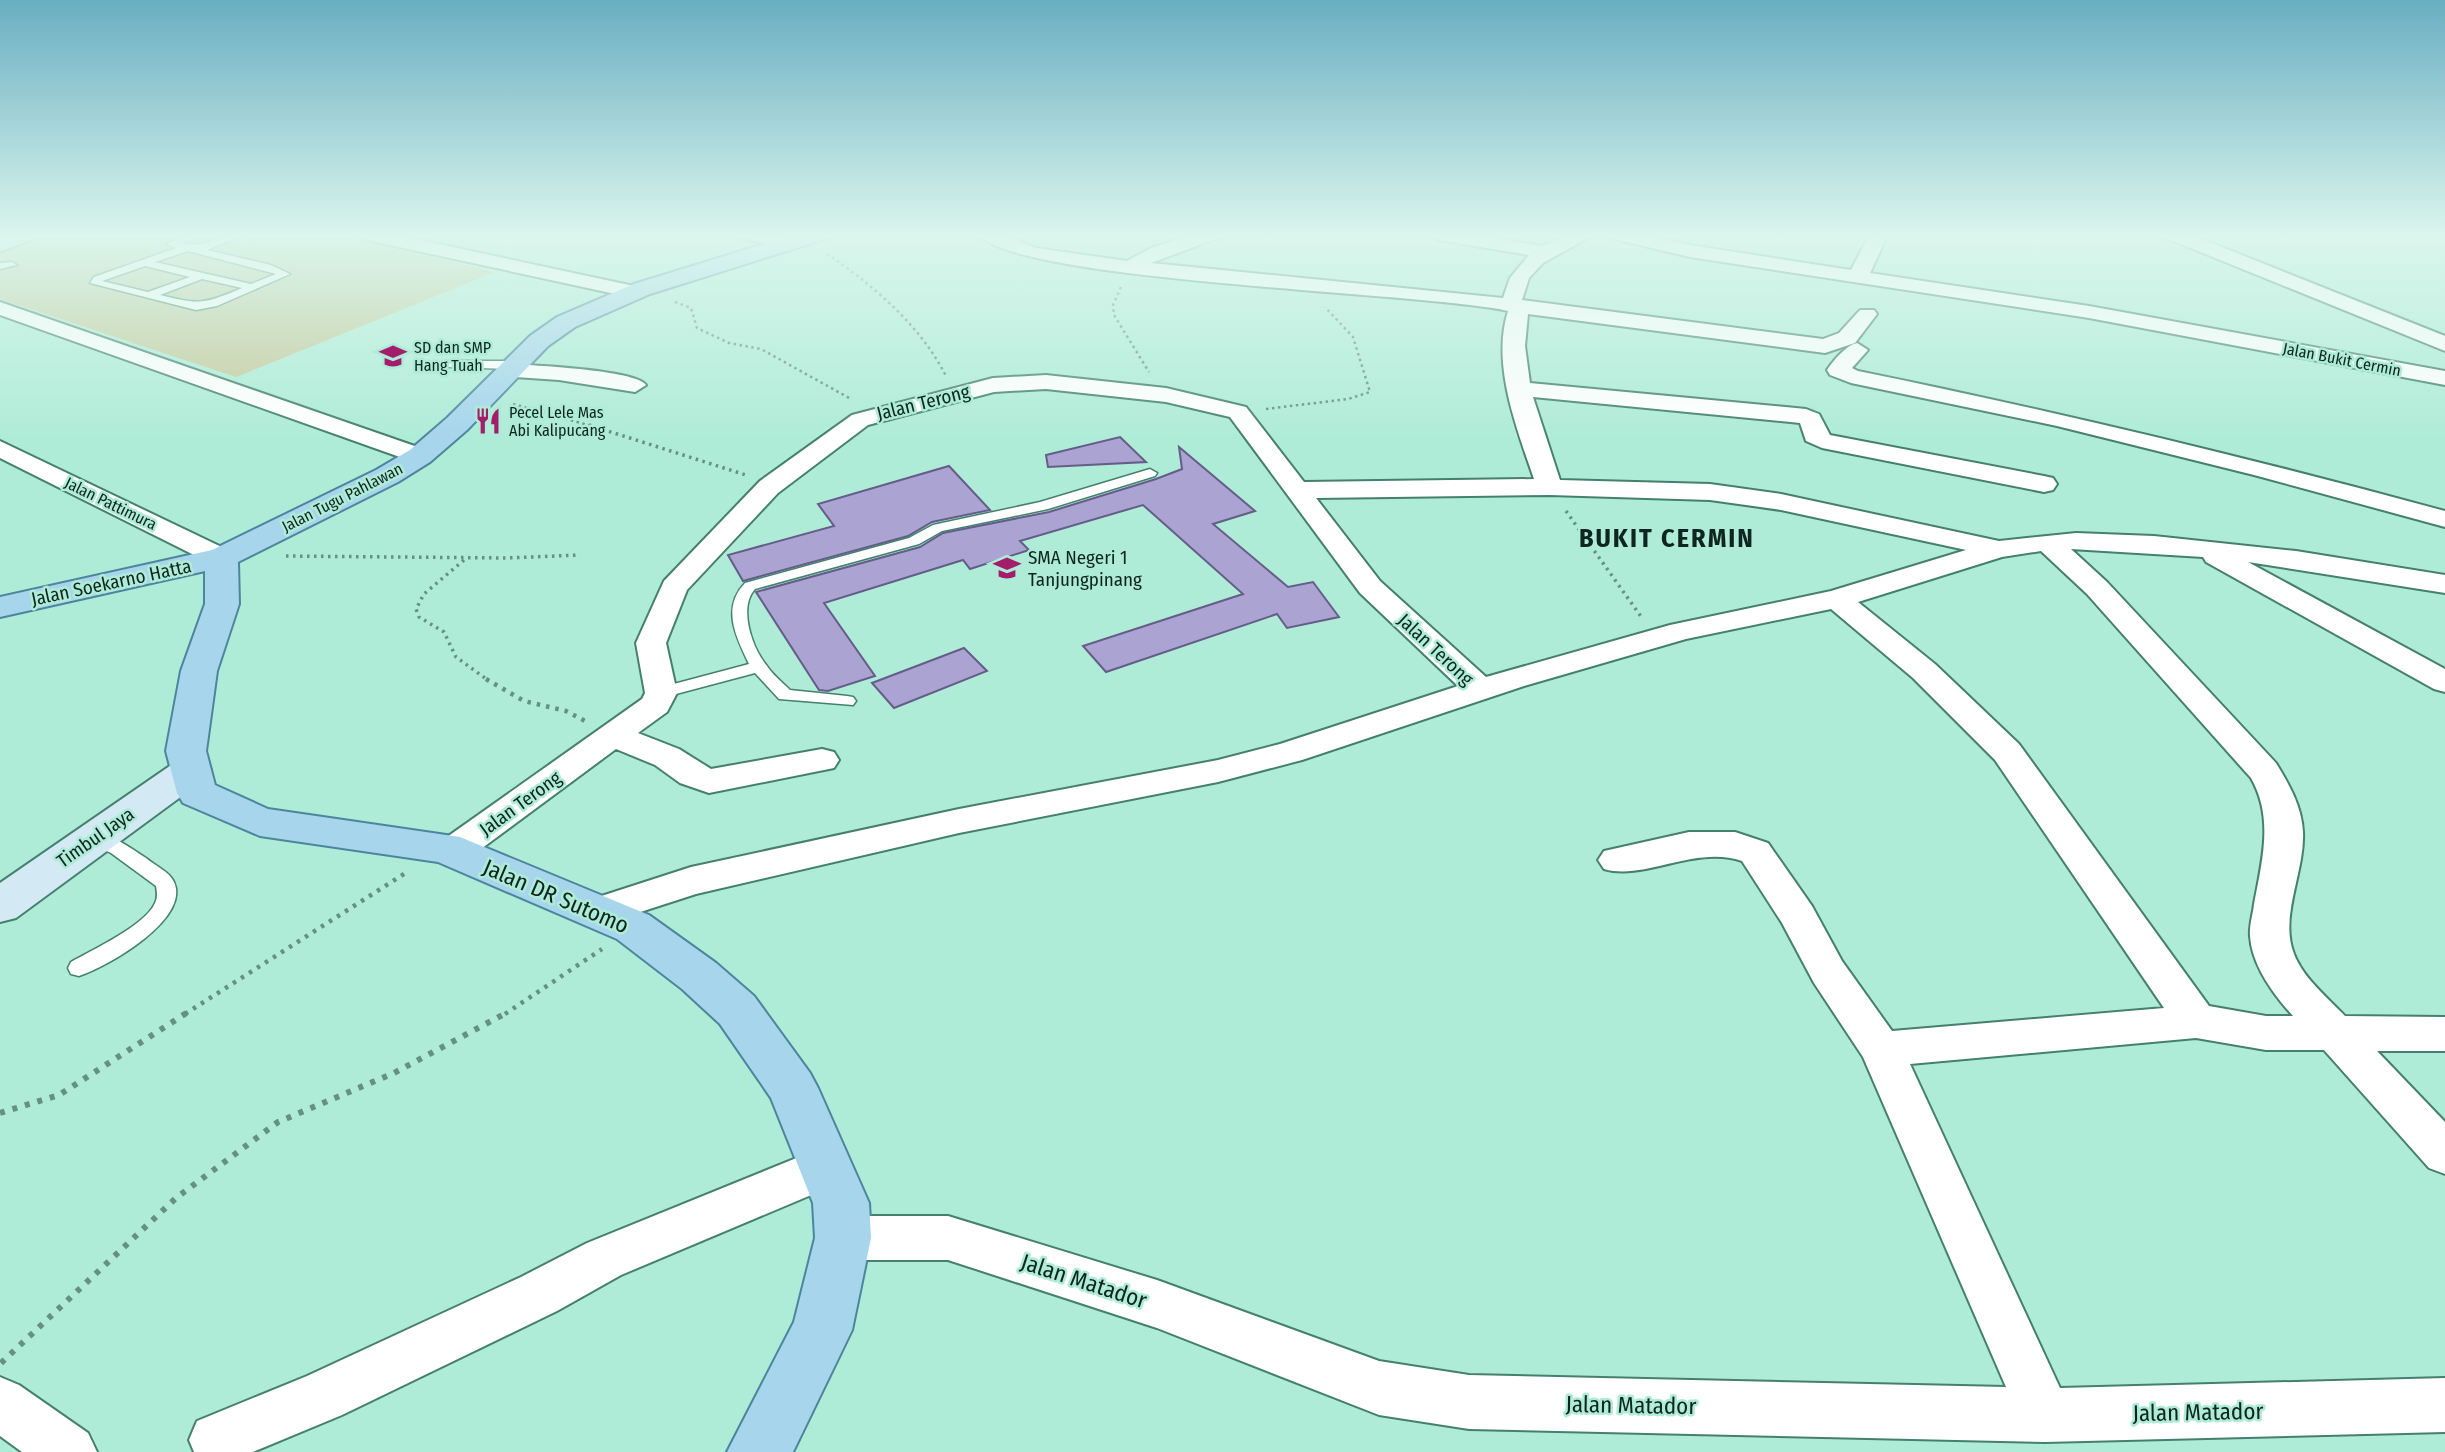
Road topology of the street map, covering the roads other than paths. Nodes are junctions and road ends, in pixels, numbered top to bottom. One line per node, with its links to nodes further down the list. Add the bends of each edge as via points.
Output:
1 (173, 302): 2 (lane, via 196,307)
2 (212, 302)
3 (611, 302): 14 (main road, Jalan Tugu Pahlawan, via 566,321)
4 (1465, 302): 8 (street)
5 (1516, 302): 8 (street)
6 (2016, 302): 15 (street, Jalan Bukit Cermin)
7 (2341, 302): 11 (street)
8 (1516, 307): 10 (street, via 1825,346 1847,338); 17 (street, via 1513,326)
9 (0, 308): 19 (street)
10 (1867, 314)
11 (2445, 344)
12 (1857, 350): 24 (street, via 1838,370 2160,444)
13 (449, 363): 14 (lane)
14 (511, 368): 16 (street); 19 (main road, Jalan Tugu Pahlawan)
15 (2445, 378)
16 (635, 385)
17 (1522, 389): 21 (street, via 1806,416 1822,441); 22 (street)
18 (0, 448): 28 (street, Jalan Pattimura)
19 (420, 456): 28 (main road, Jalan Tugu Pahlawan)
20 (1150, 473): 32 (lane, via 1043,506 950,525 914,541 750,586 739,605 743,632)
21 (2044, 484)
22 (1550, 487): 23 (street); 27 (street, via 1749,496)
23 (1297, 490): 34 (street, Jalan Terong, via 1370,587); 35 (street, Jalan Terong, via 1238,412 1166,395 1046,382 993,385 876,414 841,431 776,481 674,587 651,643)
24 (2445, 519)
25 (2048, 543): 26 (street, via 2098,540); 27 (street); 47 (street, via 2097,588 2246,750 2276,791 2285,832 2269,935 2281,972)
26 (2201, 548): 29 (street, via 2323,562); 33 (street)
27 (1998, 549): 30 (street)
28 (222, 558): 31 (main road, Jalan Soekarno Hatta); 39 (main road, Jalan DR Sutomo, via 222,604 199,671 186,751)
29 (2445, 584)
30 (1837, 599): 34 (street, via 1657,638); 46 (street, via 1924,671 2007,752)
31 (0, 607)
32 (758, 667): 35 (lane); 36 (lane, via 785,695)
33 (2445, 682)
34 (1482, 691): 44 (street, via 1218,771 959,821 691,881)
35 (661, 693): 37 (street, Jalan Terong, via 654,705)
36 (847, 701)
37 (614, 736): 38 (street, via 667,757 709,781); 41 (street, Jalan Terong)
38 (822, 760)
39 (191, 770): 40 (street, Timbul Jaya); 41 (main road, Jalan DR Sutomo, via 197,793 260,822)
40 (94, 837): 43 (street, Timbul Jaya); 45 (lane, via 118,848 165,883 168,895 155,919)
41 (449, 850): 44 (main road, Jalan DR Sutomo)
42 (1617, 860): 49 (street, via 1689,845 1735,845 1755,852)
43 (0, 906)
44 (615, 919): 51 (main road, Jalan DR Sutomo, via 699,975 737,1010 792,1088)
45 (79, 968)
46 (2196, 1021): 47 (street, via 2266,1033); 49 (street)
47 (2336, 1034): 48 (street); 50 (street)
48 (2445, 1034)
49 (1881, 1049): 55 (street)
50 (2445, 1154)
51 (826, 1167): 52 (main road, Jalan DR Sutomo, via 841,1203); 56 (street, via 604,1259 323,1396)
52 (843, 1238): 55 (street, Jalan Matador, via 948,1238 1157,1304 1379,1388 1469,1402); 58 (main road, Jalan DR Sutomo, via 822,1330)
53 (0, 1404): 57 (street)
54 (2445, 1405): 55 (street, Jalan Matador)
55 (2045, 1415)
56 (216, 1440)
57 (69, 1452)
58 (759, 1452)

